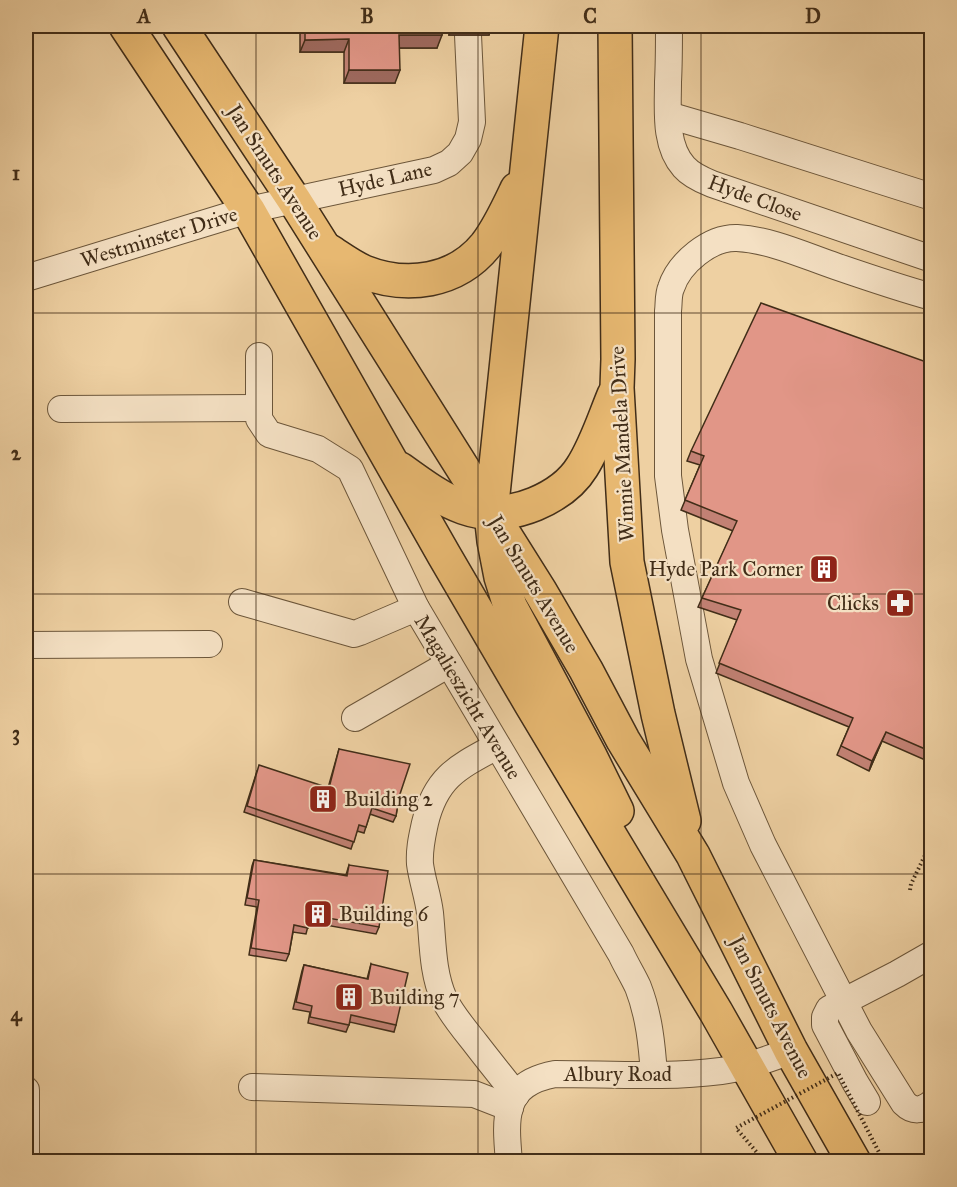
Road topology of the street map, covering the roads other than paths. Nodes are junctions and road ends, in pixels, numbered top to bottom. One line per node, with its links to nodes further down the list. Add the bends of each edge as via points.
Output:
1 (126, 26): 11 (main road, Jan Smuts Avenue)
2 (179, 26): 10 (main road, Jan Smuts Avenue)
3 (542, 26): 8 (main road)
4 (615, 26): 17 (main road, Winnie Mandela Drive)
5 (669, 26): 7 (street, Hyde Close)
6 (468, 35): 10 (street, Hyde Lane, via 472,122 460,153 434,170)
7 (668, 115): 9 (street); 13 (street, Hyde Close, via 675,152 695,176)
8 (527, 165): 12 (main road, via 485,246 456,270 419,281 378,277); 21 (main road)
9 (932, 198)
10 (294, 200): 11 (street, Westminster Drive); 12 (main road, Jan Smuts Avenue)
11 (248, 210): 14 (street, Westminster Drive); 20 (main road, Jan Smuts Avenue)
12 (322, 246): 21 (main road, Jan Smuts Avenue)
13 (932, 259)
14 (26, 278)
15 (932, 297): 31 (street, via 773,245 734,238 696,253 680,270 670,289 668,476 699,659 736,783 763,845)
16 (259, 356): 18 (street, Magalieszicht Avenue)
17 (617, 388): 21 (main road, via 589,455 565,487 530,506); 29 (main road, Winnie Mandela Drive, via 627,562 658,714)
18 (259, 408): 19 (street); 23 (street, Magalieszicht Avenue, via 259,419 269,434 318,450 350,470)
19 (61, 409)
20 (391, 462): 21 (main road, via 441,498); 32 (main road, Jan Smuts Avenue)
21 (491, 513): 29 (main road, Jan Smuts Avenue); 32 (main road, via 501,577 510,606 590,756)
22 (242, 602): 23 (street, via 354,634)
23 (416, 608): 26 (street, Magalieszicht Avenue)
24 (209, 644): 25 (street)
25 (26, 645)
26 (448, 664): 27 (street); 28 (street, Magalieszicht Avenue)
27 (355, 718)
28 (497, 746): 35 (street, Magalieszicht Avenue, via 638,988 646,1012); 38 (street, via 454,771 438,788 419,849 429,902 433,957 444,998)
29 (693, 855): 33 (main road, Jan Smuts Avenue)
30 (932, 954): 31 (street)
31 (844, 1001): 39 (street, via 829,1009 825,1024); 40 (street, via 909,1109 921,1110)
32 (716, 1012): 34 (main road, Jan Smuts Avenue)
33 (791, 1051): 34 (street, Albury Road); 41 (main road, Jan Smuts Avenue)
34 (747, 1066): 35 (street, Albury Road); 44 (main road, Jan Smuts Avenue)
35 (654, 1074): 38 (street, Albury Road, via 555,1074 527,1084)
36 (252, 1087): 38 (street, via 474,1094)
37 (26, 1090): 42 (street)
38 (513, 1101): 43 (street, via 506,1132)
39 (867, 1102)
40 (932, 1103)
41 (845, 1153)
42 (26, 1161)
43 (509, 1161)
44 (801, 1161)

